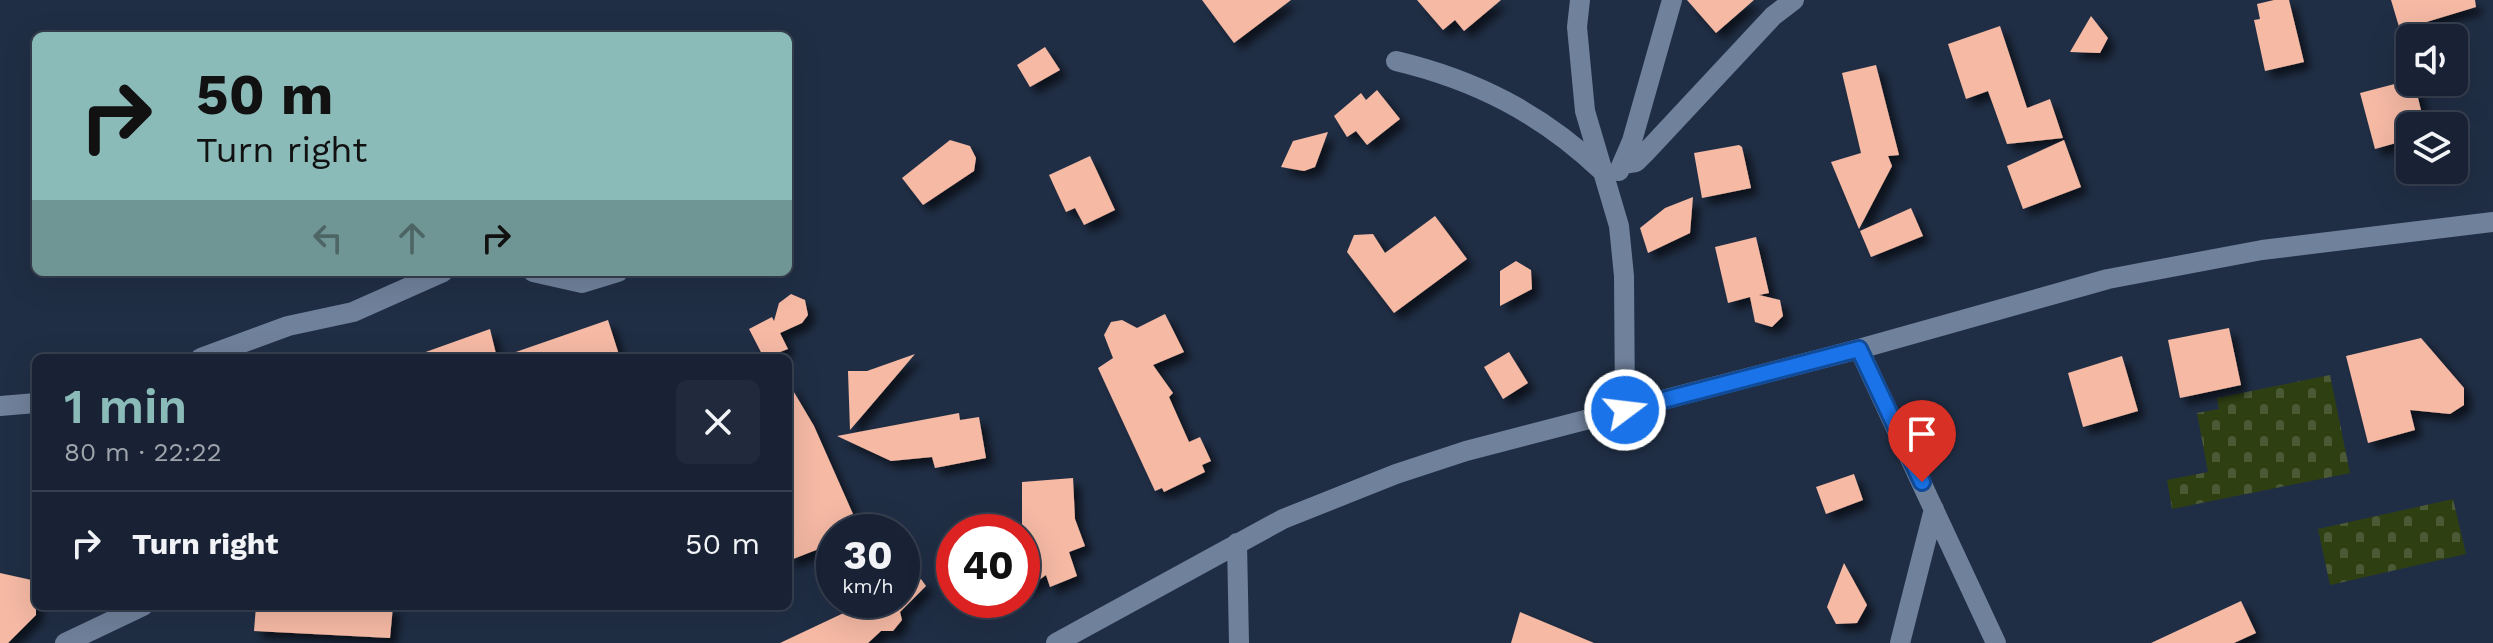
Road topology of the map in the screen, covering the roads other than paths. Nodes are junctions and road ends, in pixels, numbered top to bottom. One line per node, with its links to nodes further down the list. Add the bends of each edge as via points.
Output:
1 (1580, 0): 6 (street, via 1577,27 1585,111)
2 (1672, 0): 5 (street)
3 (1794, 0): 5 (street, via 1763,26 1636,162)
4 (1396, 61): 6 (street, via 1475,85 1516,105 1558,131)
5 (1623, 164): 6 (street)
6 (1605, 179): 15 (street, via 1619,226 1624,276)
7 (2493, 222): 11 (street, via 2262,250 2108,279)
8 (434, 276): 12 (street, via 353,312 288,326)
9 (546, 276): 10 (street, via 582,283)
10 (605, 276)
11 (1859, 349): 15 (street); 16 (street)
12 (212, 354)
13 (32, 403): 14 (street)
14 (0, 406)
15 (1625, 410): 17 (street, via 1396,474)
16 (1934, 509): 22 (street); 23 (street)
17 (1237, 543): 20 (street); 21 (street)
18 (135, 610): 19 (street)
19 (65, 643)
20 (1056, 643)
21 (1239, 643)
22 (1900, 643)
23 (1996, 643)

